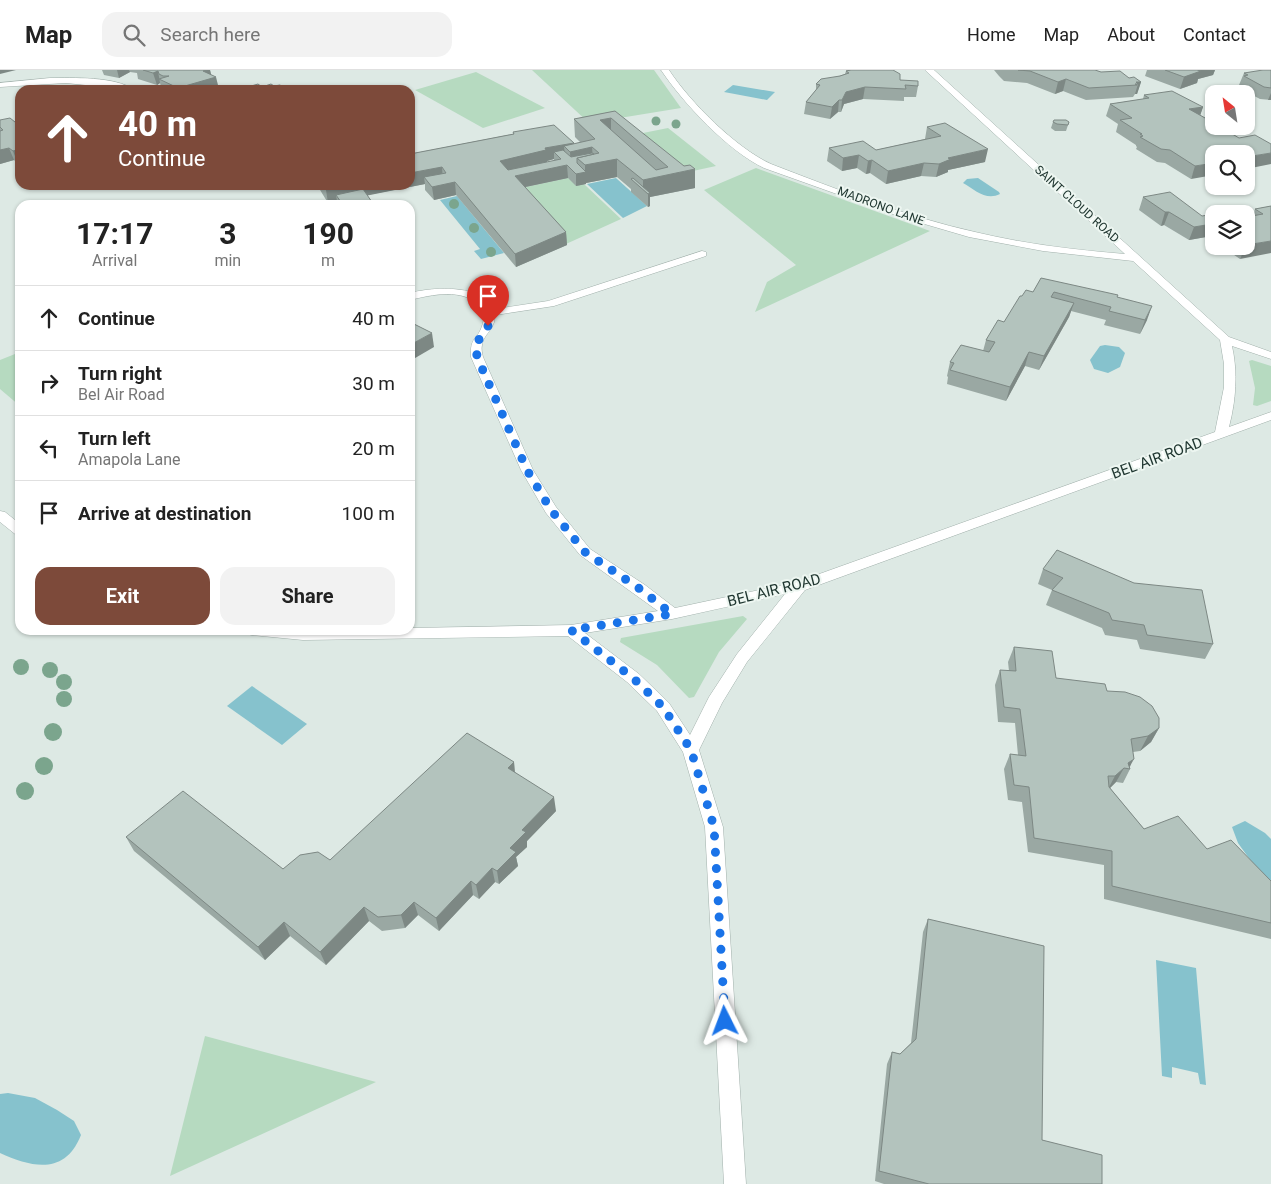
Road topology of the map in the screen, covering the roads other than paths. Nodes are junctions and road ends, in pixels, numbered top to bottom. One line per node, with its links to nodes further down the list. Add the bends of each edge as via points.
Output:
1 (665, 70): 6 (street, MADRONO LANE, via 713,125 761,163 951,230 1068,252)
2 (929, 70): 6 (street, SAINT CLOUD ROAD)
3 (0, 85): 4 (street, via 84,80)
4 (116, 85)
5 (702, 254): 8 (street, via 550,304)
6 (1137, 258): 9 (street, SAINT CLOUD ROAD)
7 (415, 296): 8 (street, via 437,291 475,298)
8 (489, 313): 16 (street, via 488,326 476,344 477,357 527,470 551,510 585,552)
9 (1225, 339): 10 (street, SAINT CLOUD ROAD); 12 (street, via 1230,358 1229,404)
10 (1271, 356)
11 (1271, 416): 12 (street, BEL AIR ROAD)
12 (1221, 434): 15 (street, BEL AIR ROAD)
13 (0, 515): 14 (street)
14 (15, 528)
15 (800, 586): 16 (street, BEL AIR ROAD); 19 (street, via 742,658 715,701)
16 (672, 614): 17 (street, BEL AIR ROAD)
17 (571, 630): 18 (street, BEL AIR ROAD); 19 (street, via 633,678 663,707)
18 (415, 633)
19 (691, 750): 20 (street, via 714,827)
20 (735, 1184)

